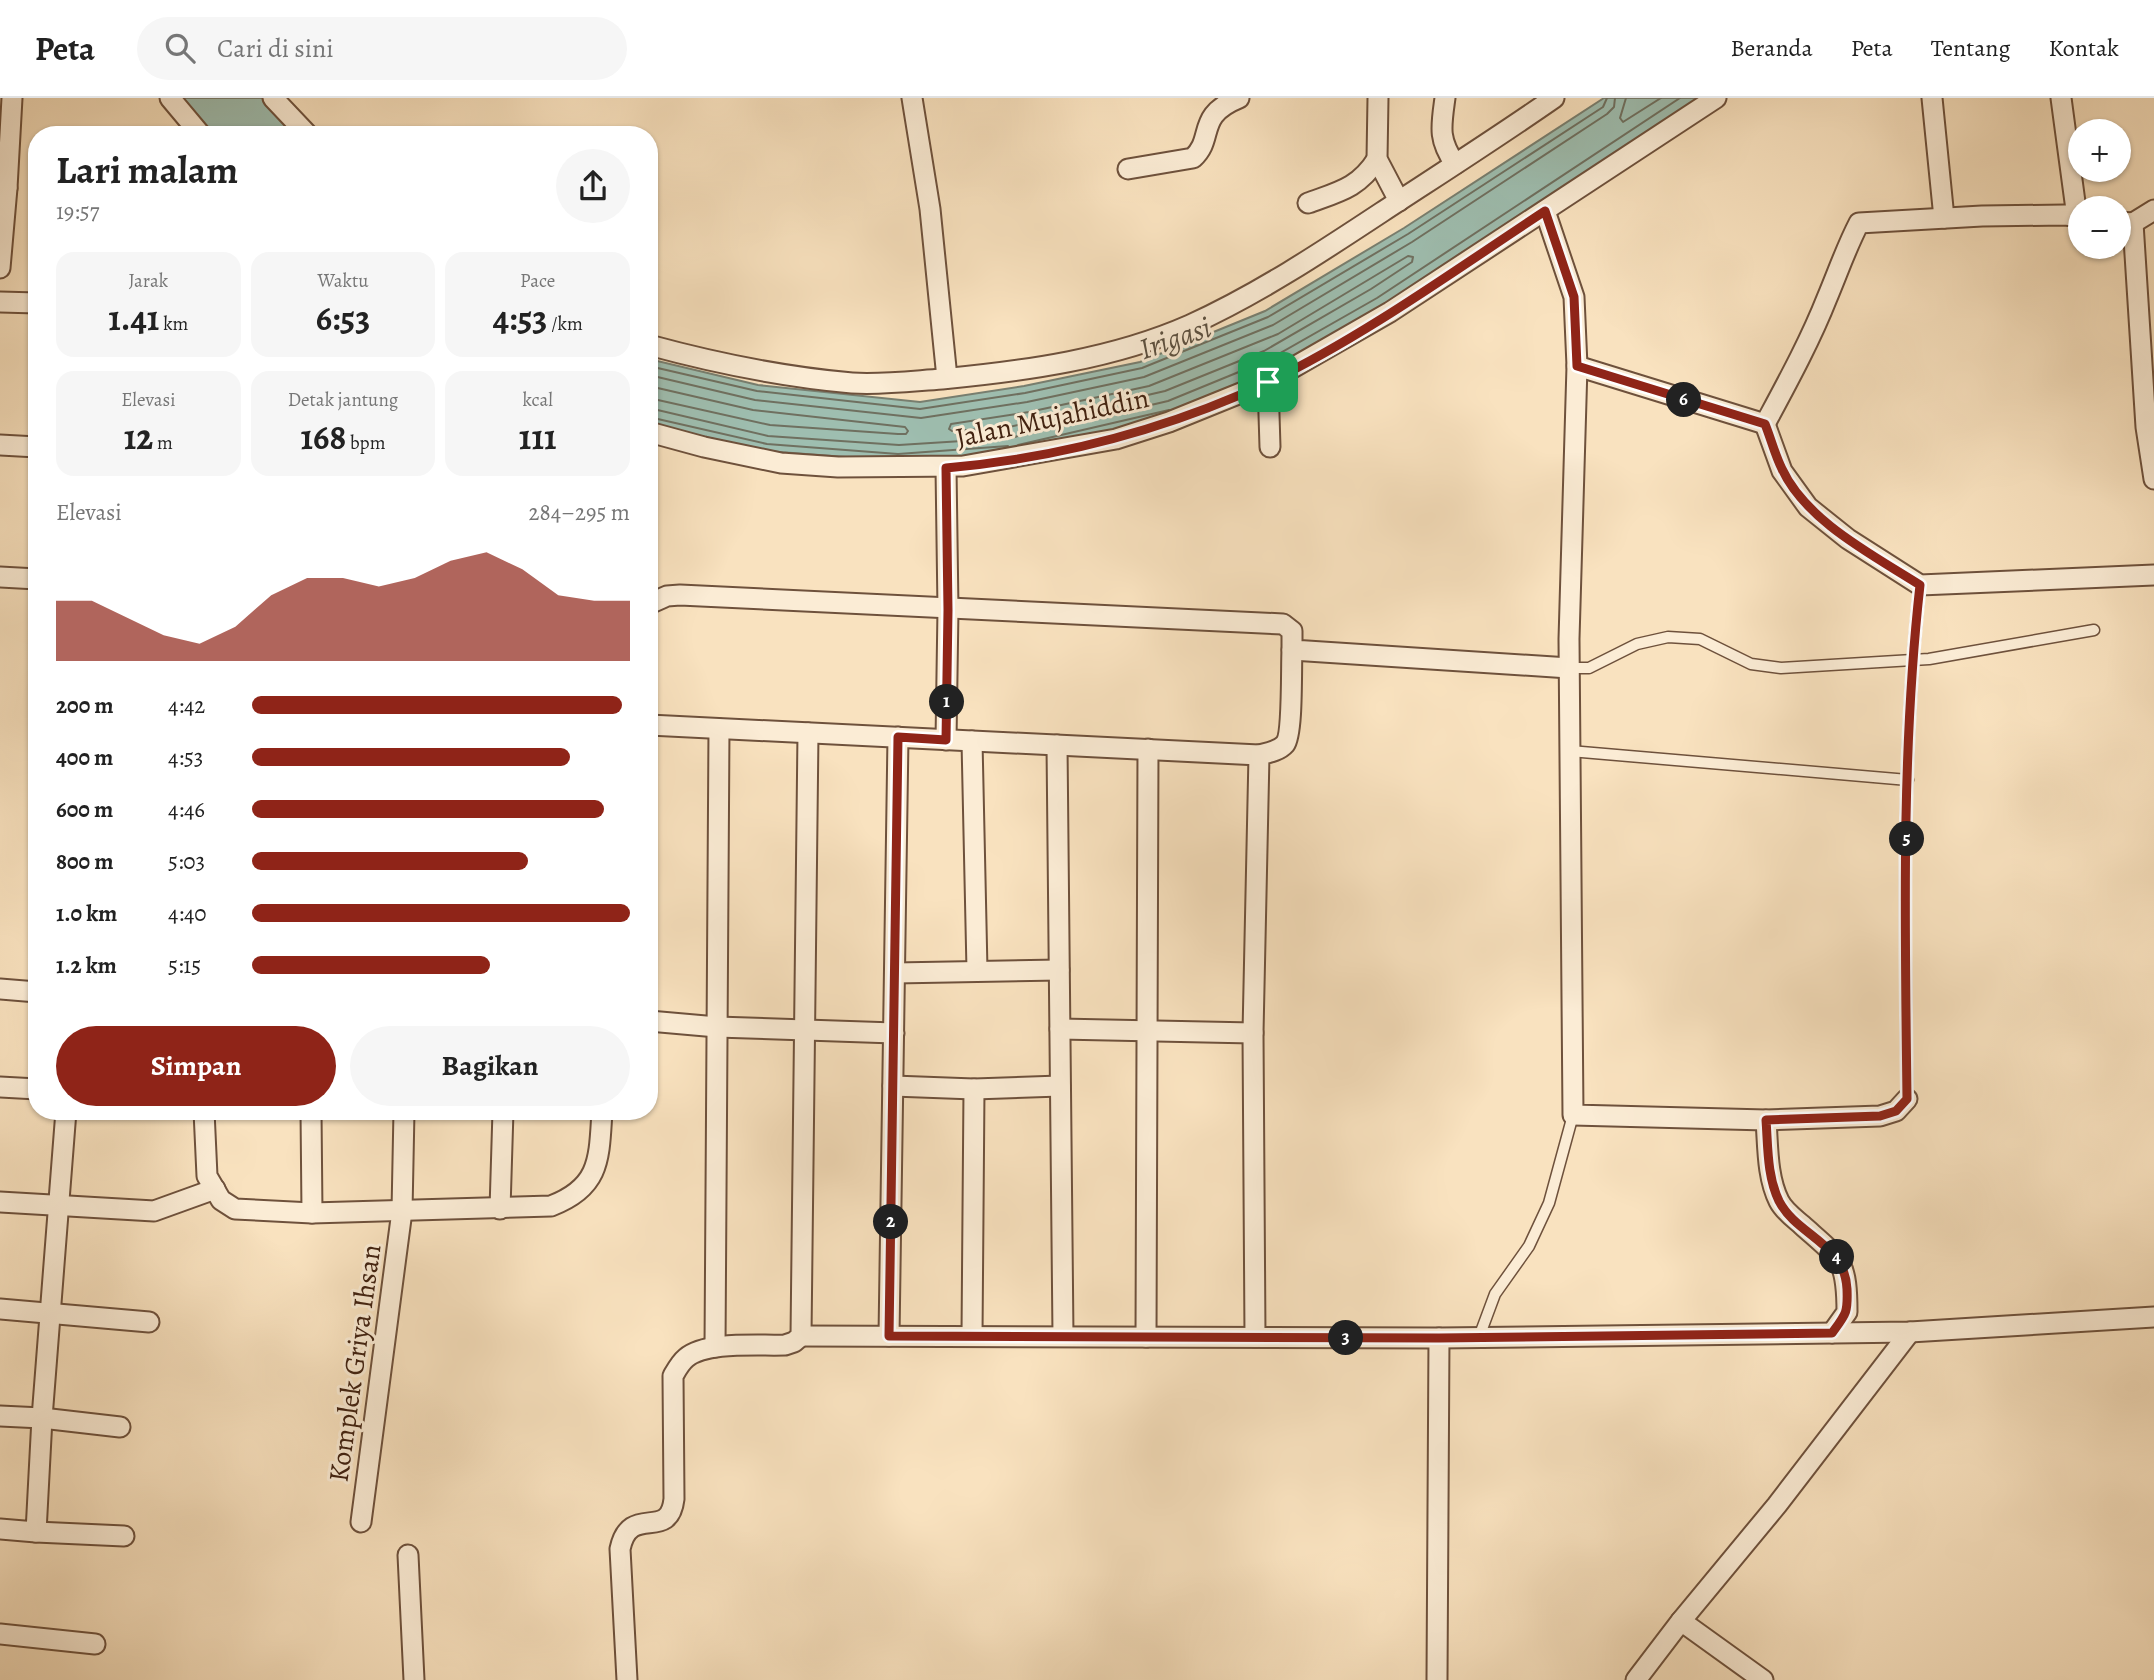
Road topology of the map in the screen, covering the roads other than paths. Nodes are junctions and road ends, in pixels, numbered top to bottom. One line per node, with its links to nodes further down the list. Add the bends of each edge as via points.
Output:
1 (12, 98): 17 (street)
2 (170, 98): 12 (street)
3 (273, 98): 13 (street)
4 (912, 98): 33 (street, via 930,209)
5 (1239, 98): 16 (street, via 1212,116 1192,158)
6 (1378, 98): 14 (street)
7 (1446, 98): 15 (street, via 1441,137)
8 (1554, 98): 15 (street)
9 (1716, 98): 22 (street, Jalan Mujahiddin)
10 (1932, 98): 24 (street)
11 (2062, 98): 18 (street)
12 (193, 126)
13 (299, 126)
14 (1377, 159): 19 (street); 20 (street, via 1362,180)
15 (1455, 164): 19 (street)
16 (1128, 169)
17 (3, 188): 27 (street)
18 (2076, 196)
19 (1399, 201): 33 (street, via 1294,270 1188,326 1050,366)
20 (1308, 204)
21 (2154, 210): 25 (street)
22 (1545, 211): 32 (street, via 1574,297); 34 (street, Jalan Mujahiddin, via 1390,313)
23 (2068, 216): 24 (street)
24 (1944, 218): 35 (street, via 1859,223)
25 (2131, 220)
26 (2130, 259): 41 (street)
27 (0, 268)
28 (0, 286): 29 (street)
29 (7, 302): 30 (street)
30 (28, 303)
31 (658, 347): 33 (street, via 704,360 854,383)
32 (1577, 366): 35 (street); 51 (street)
33 (947, 378)
34 (1268, 382): 39 (street); 40 (street, Jalan Mujahiddin, via 1116,439)
35 (1765, 424): 45 (street, via 1782,471 1808,507)
36 (658, 434): 40 (street, Jalan Mujahiddin, via 781,463)
37 (0, 445): 38 (street)
38 (28, 447)
39 (1270, 447)
40 (946, 468): 47 (street)
41 (2154, 479)
42 (2154, 575): 45 (street)
43 (0, 577): 44 (street)
44 (28, 579)
45 (1920, 585): 50 (lane)
46 (658, 600): 47 (street, via 680,595)
47 (948, 610): 49 (street, via 1283,624 1292,631); 56 (street)
48 (2094, 631): 50 (lane)
49 (1292, 650): 51 (street); 61 (street, via 1286,741 1273,752)
50 (1912, 660): 51 (lane, via 1781,668 1751,664 1700,639 1668,637 1637,644 1589,668); 62 (lane)
51 (1569, 668): 60 (street)
52 (658, 726): 53 (street)
53 (719, 729): 54 (street); 69 (street)
54 (808, 733): 55 (street); 71 (street)
55 (898, 737): 56 (street); 65 (street)
56 (946, 740): 57 (street)
57 (972, 741): 58 (street); 63 (street)
58 (1057, 745): 59 (street); 64 (street)
59 (1148, 750): 61 (street); 72 (street)
60 (1570, 751): 62 (lane); 81 (street)
61 (1259, 755): 74 (street)
62 (1908, 780): 80 (lane)
63 (977, 970): 64 (street); 65 (street)
64 (1059, 970): 70 (street)
65 (895, 973): 73 (street)
66 (0, 989): 67 (street)
67 (28, 991)
68 (658, 1022): 69 (street)
69 (717, 1027): 71 (street); 109 (street)
70 (1060, 1028): 72 (street); 76 (street)
71 (805, 1029): 73 (street); 102 (street)
72 (1147, 1031): 74 (street); 105 (street)
73 (894, 1033): 75 (street)
74 (1253, 1034): 106 (street)
75 (893, 1086): 78 (street); 103 (street)
76 (1060, 1086): 78 (street); 104 (street)
77 (0, 1087): 79 (street)
78 (974, 1088): 101 (street)
79 (28, 1089)
80 (1907, 1099): 88 (street, via 1896,1111 1880,1116)
81 (1573, 1115): 88 (street); 107 (lane, via 1549,1203 1529,1246 1495,1294)
82 (65, 1120): 91 (street)
83 (204, 1120): 89 (street, via 207,1176)
84 (311, 1120): 94 (street)
85 (404, 1120): 93 (street, Komplek Griya Ihsan)
86 (503, 1120): 92 (street)
87 (601, 1120): 92 (street, via 597,1166 582,1187 551,1206)
88 (1766, 1120): 100 (street, via 1770,1175 1779,1201 1844,1270 1847,1312)
89 (215, 1189): 91 (street, via 154,1211); 94 (street, via 221,1200 235,1209)
90 (0, 1202): 91 (street)
91 (59, 1207): 96 (street)
92 (500, 1209): 93 (street)
93 (402, 1211): 94 (street); 113 (street, Komplek Griya Ihsan)
94 (312, 1213)
95 (0, 1309): 96 (street)
96 (50, 1313): 98 (street); 111 (street)
97 (2154, 1317): 99 (street)
98 (149, 1322)
99 (1910, 1332): 100 (street); 118 (street)
100 (1832, 1333): 107 (street)
101 (972, 1335): 103 (street); 104 (street)
102 (801, 1336): 103 (street); 109 (street, via 785,1345)
103 (889, 1336)
104 (1063, 1336): 105 (street)
105 (1146, 1337): 106 (street)
106 (1255, 1337): 108 (street)
107 (1479, 1337): 108 (street)
108 (1439, 1338): 123 (street)
109 (715, 1347): 122 (street, via 684,1359 673,1376 671,1514 665,1520 637,1525 623,1537)
110 (0, 1416): 111 (street)
111 (42, 1418): 112 (street); 115 (street)
112 (120, 1427)
113 (361, 1522)
114 (0, 1529): 115 (street)
115 (36, 1532): 116 (street)
116 (124, 1536)
117 (408, 1555): 121 (street)
118 (1681, 1621): 124 (street); 125 (street)
119 (0, 1634): 120 (street)
120 (96, 1644)
121 (414, 1680)
122 (626, 1680)
123 (1437, 1680)
124 (1636, 1680)
125 (1763, 1680)

